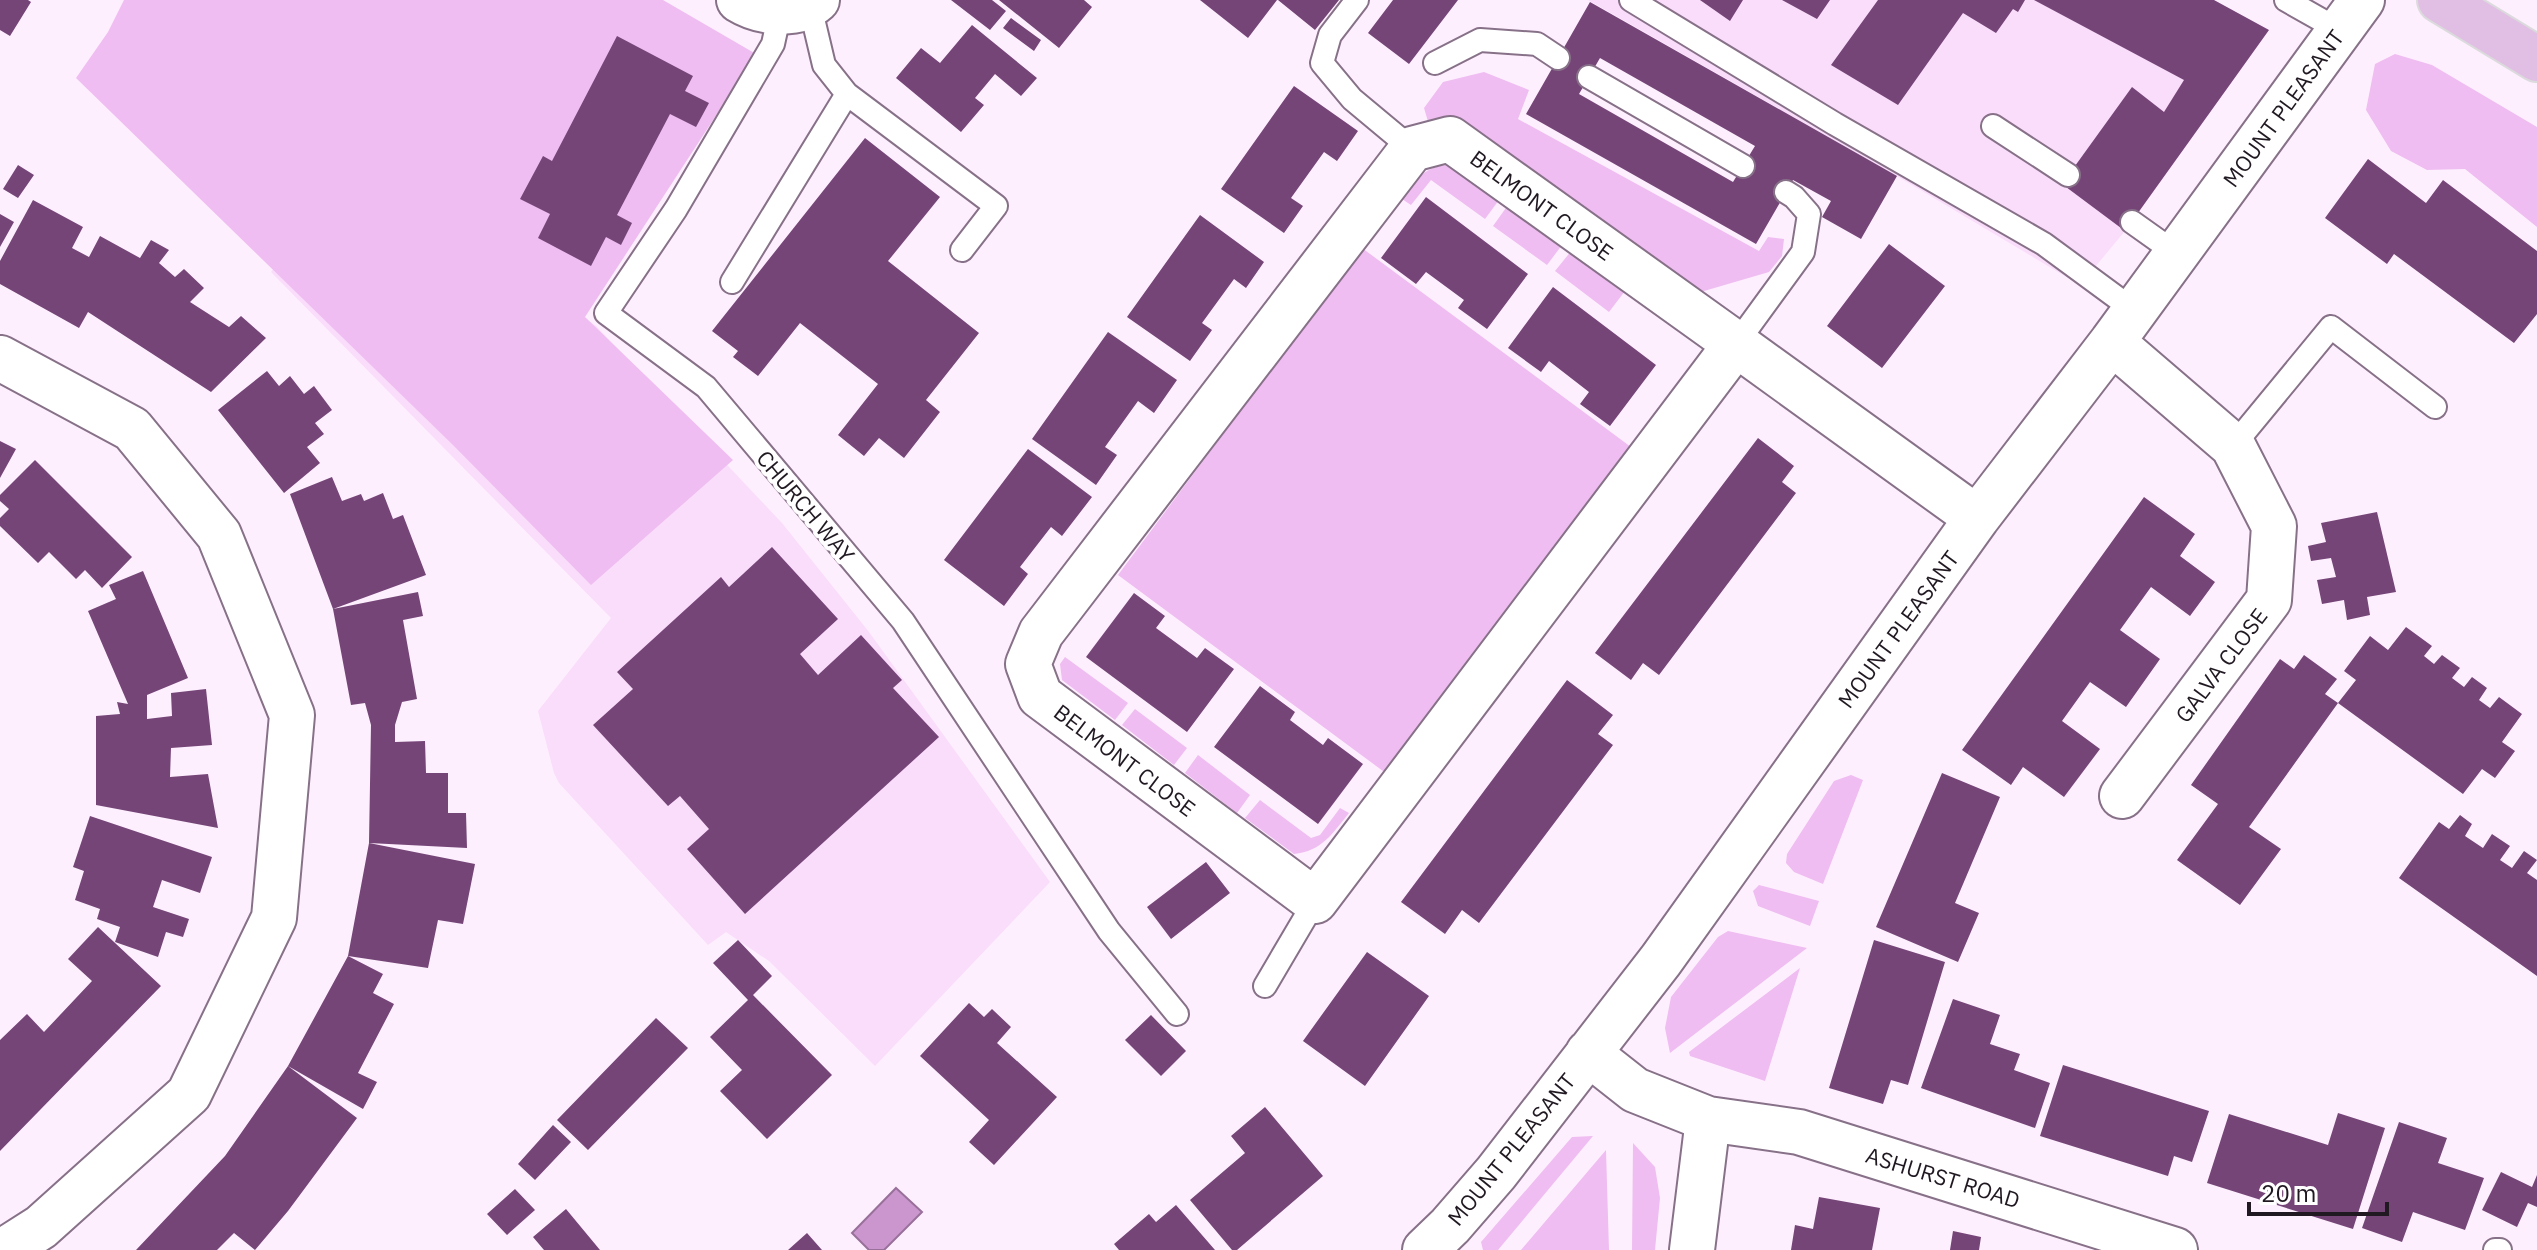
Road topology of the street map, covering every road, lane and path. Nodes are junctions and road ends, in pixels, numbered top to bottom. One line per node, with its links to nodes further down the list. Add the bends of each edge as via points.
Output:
1 (739, 0): 6 (street, via 748,6)
2 (1357, 0): 14 (lane, via 1330,35 1322,63 1352,99)
3 (1631, 0): 22 (lane, via 2044,244)
4 (2286, 0): 7 (lane)
5 (2440, 0): 9 (main road)
6 (802, 6): 12 (lane, via 824,65); 31 (lane, CHURCH WAY, via 606,313 706,387 903,621 1109,931)
7 (2350, 15): 20 (street, MOUNT PLEASANT)
8 (1558, 58): 10 (lane, via 1537,44 1480,40)
9 (2537, 59)
10 (1435, 63)
11 (1589, 77): 15 (lane)
12 (847, 94): 19 (lane, via 996,206); 21 (lane)
13 (1993, 126): 16 (lane)
14 (1412, 149): 23 (street, BELMONT CLOSE, via 1450,139); 29 (street, BELMONT CLOSE, via 1041,633 1028,664 1040,696)
15 (1743, 166)
16 (2068, 175)
17 (1786, 192): 23 (lane, via 1809,214 1803,252)
18 (2132, 222): 20 (lane)
19 (962, 250)
20 (2177, 254): 22 (street, MOUNT PLEASANT)
21 (732, 282)
22 (2124, 327): 26 (street, GALVA CLOSE); 27 (street, MOUNT PLEASANT)
23 (1736, 344): 27 (street, BELMONT CLOSE); 29 (street)
24 (0, 358): 34 (street, via 132,429 219,535 292,715 274,918 189,1094 41,1227)
25 (2435, 407): 26 (lane, via 2331,327)
26 (2233, 446): 28 (street, GALVA CLOSE, via 2274,526 2269,600)
27 (1977, 518): 32 (street, MOUNT PLEASANT, via 1661,960)
28 (2122, 796)
29 (1315, 901): 30 (lane)
30 (1265, 986)
31 (1177, 1014)
32 (1588, 1053): 33 (street, ASHURST ROAD, via 1635,1090); 35 (street, MOUNT PLEASANT, via 1496,1173)
33 (1708, 1119): 36 (street); 37 (street, ASHURST ROAD, via 1799,1132)
34 (5, 1250)
35 (1425, 1250)
36 (1692, 1250)
37 (2175, 1250)

